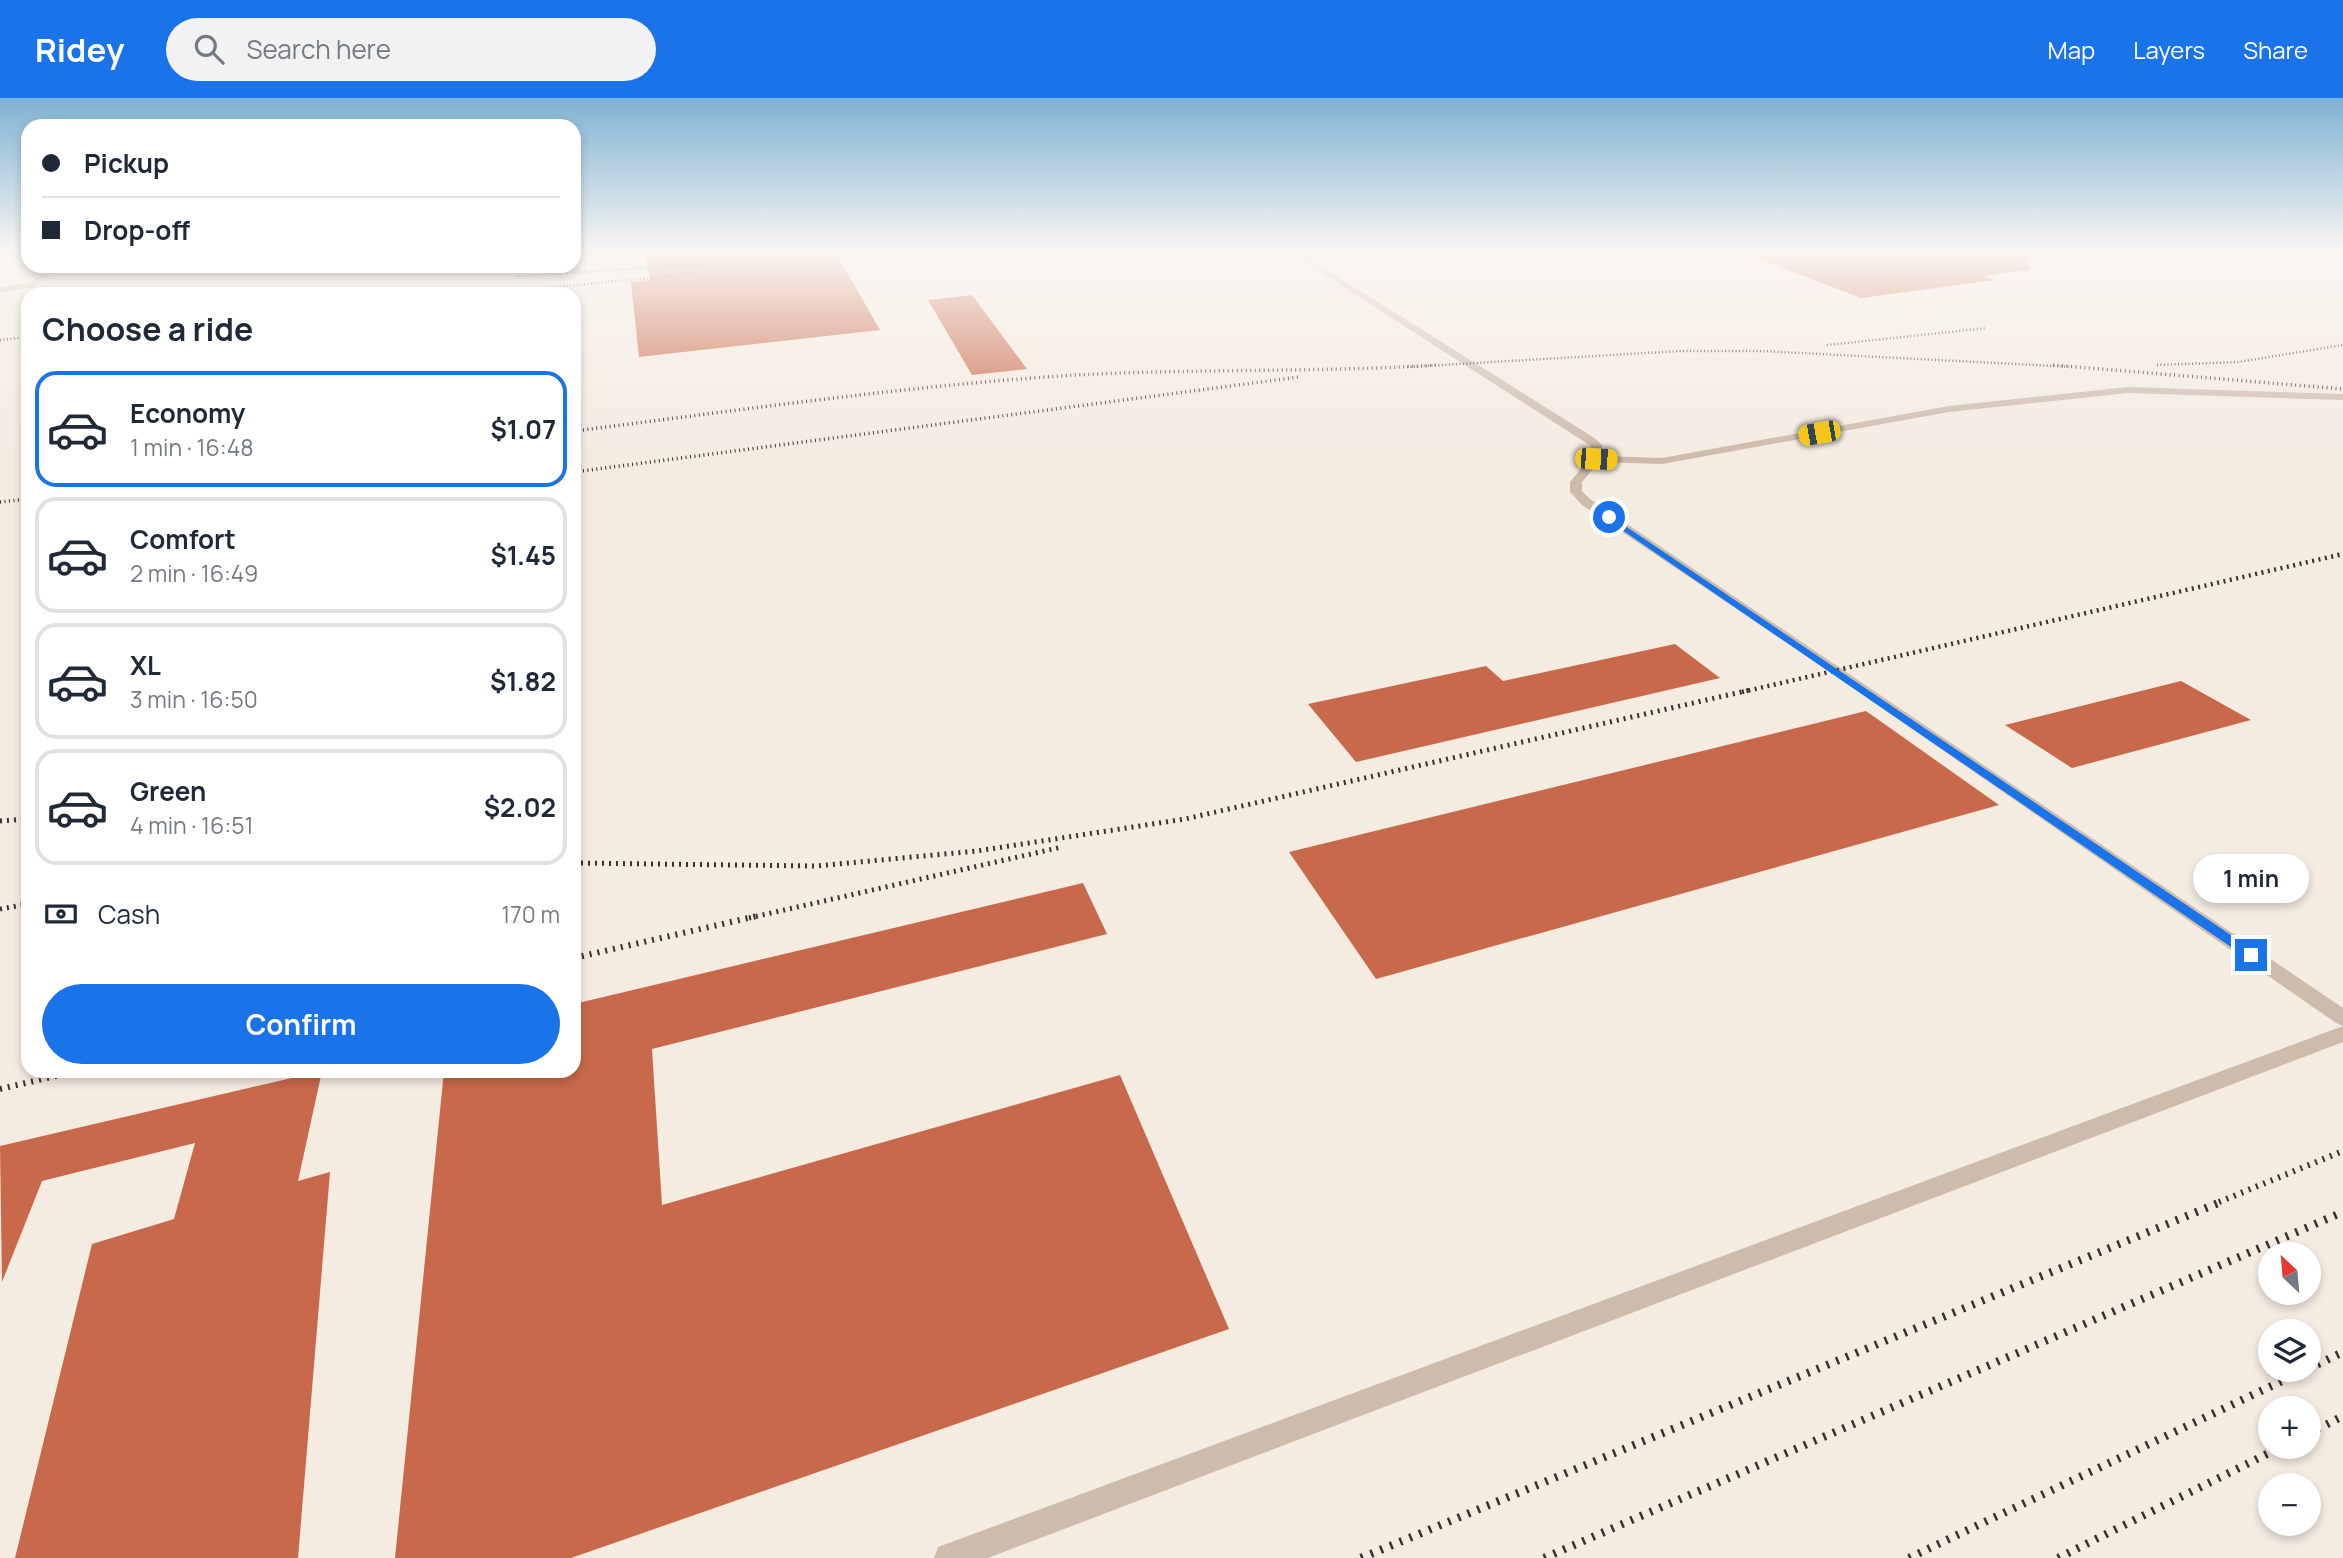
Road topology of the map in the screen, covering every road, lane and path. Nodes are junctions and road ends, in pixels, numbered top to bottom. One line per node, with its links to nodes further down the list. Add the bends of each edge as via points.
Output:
1 (1400, 319): 3 (lane, via 1592,440 1597,445)
2 (2343, 397): 3 (lane, via 2128,390 1949,409 1662,461)
3 (1596, 459): 4 (lane, via 1576,482 1576,492 1586,502)
4 (2343, 1018)
5 (2343, 1034): 6 (lane)
6 (949, 1558)

